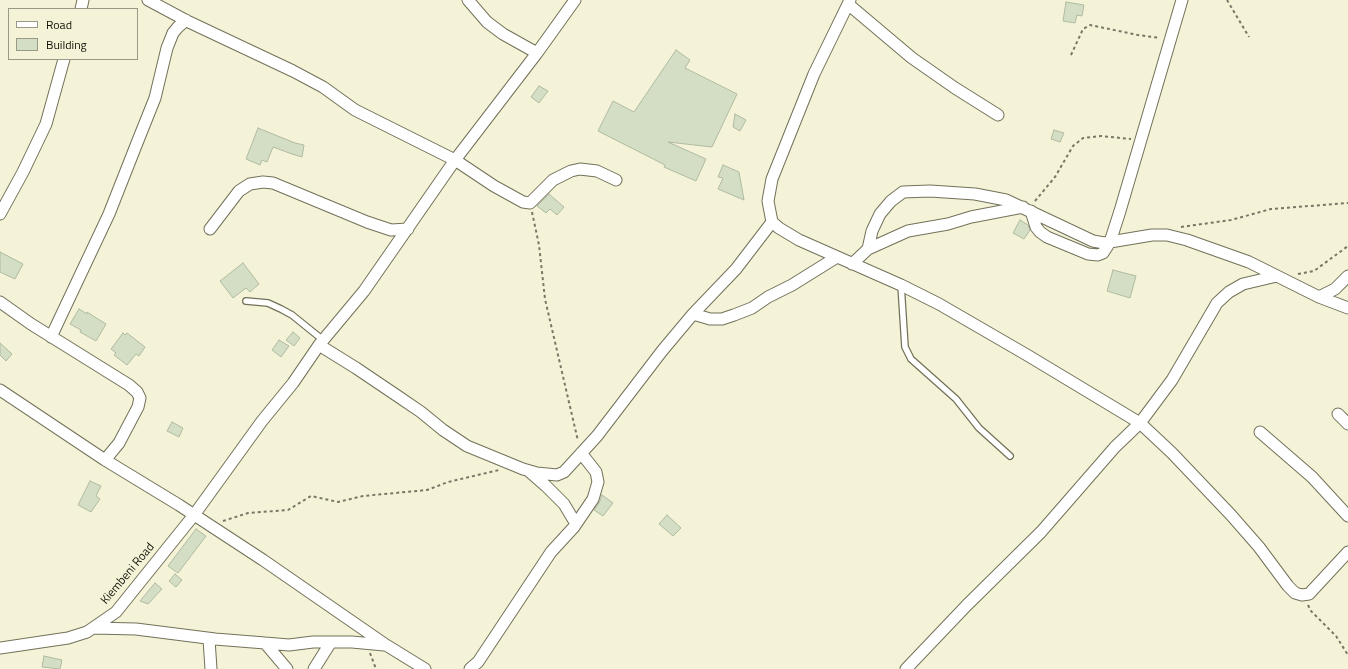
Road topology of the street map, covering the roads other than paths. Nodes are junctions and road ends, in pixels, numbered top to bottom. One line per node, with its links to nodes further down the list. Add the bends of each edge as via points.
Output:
1 (148, 0): 6 (street)
2 (468, 0): 7 (street, via 487,22)
3 (575, 0): 7 (street, Kiembeni Road)
4 (1182, 0): 17 (street)
5 (849, 2): 9 (street, via 912,58); 14 (street, via 814,74 772,179 768,201)
6 (186, 20): 10 (street, via 293,71 323,87 355,110); 29 (street, via 173,33 155,98 109,214)
7 (537, 53): 10 (street, Kiembeni Road)
8 (64, 60): 13 (street, via 46,124)
9 (998, 115)
10 (455, 160): 11 (street, via 513,196 530,203 553,180 571,171 597,171); 16 (street, Kiembeni Road)
11 (616, 180)
12 (1027, 209): 17 (street, via 1093,242); 17 (street, via 1040,232 1082,252 1098,256); 18 (street, via 972,217 908,232); 18 (street, via 1006,200 975,194 904,192 891,201 880,214 872,231)
13 (0, 214)
14 (772, 222): 19 (street, via 799,240); 28 (street, via 736,269)
15 (210, 229): 16 (street, via 239,192 250,184 264,182 273,183 391,230)
16 (408, 229): 30 (street, Kiembeni Road, via 364,291)
17 (1110, 242): 21 (street, via 1167,235 1249,262)
18 (868, 249): 20 (street)
19 (837, 258): 20 (street); 28 (street, via 752,308 722,319 710,319)
20 (852, 264): 23 (street)
21 (1277, 276): 24 (street); 33 (street, via 1243,284 1216,303 1172,380)
22 (1348, 276): 24 (street, via 1335,289)
23 (901, 285): 33 (street, via 1001,339); 37 (lane, via 905,347 911,359 956,398 979,428)
24 (1319, 297): 27 (street)
25 (246, 301): 30 (lane, via 268,302 292,315)
26 (0, 302): 29 (street)
27 (1348, 308)
28 (693, 314): 36 (street)
29 (51, 337): 38 (street, via 129,385 140,398 138,407 119,442)
30 (321, 343): 39 (street, via 467,446); 40 (street, Kiembeni Road)
31 (0, 390): 38 (street)
32 (1338, 414): 34 (street)
33 (1140, 423): 43 (street, via 1231,516 1295,593 1309,594); 55 (street, via 1110,452 1041,532)
34 (1348, 424)
35 (1260, 432): 41 (street, via 1312,477)
36 (581, 454): 39 (street, via 564,472 557,475); 42 (street, via 596,472 598,482 593,499)
37 (1010, 456)
38 (105, 460): 40 (street)
39 (530, 471): 42 (street, via 564,504)
40 (194, 515): 44 (street, Kiembeni Road, via 116,612); 48 (street)
41 (1348, 516)
42 (576, 524): 54 (street, via 551,552 478,662)
43 (1348, 552)
44 (93, 628): 45 (street, via 136,629); 49 (street, Kiembeni Road, via 68,638)
45 (209, 639): 47 (street); 50 (street)
46 (331, 642): 47 (street, via 289,645); 48 (street); 52 (street)
47 (266, 643): 51 (street)
48 (386, 645): 53 (street)
49 (0, 648)
50 (211, 669)
51 (287, 669)
52 (314, 669)
53 (425, 669)
54 (470, 669)
55 (906, 669)

